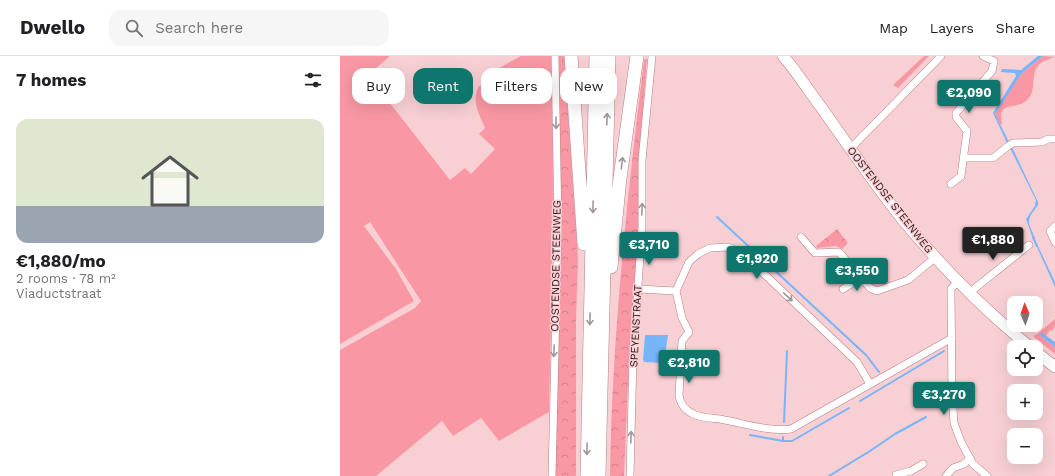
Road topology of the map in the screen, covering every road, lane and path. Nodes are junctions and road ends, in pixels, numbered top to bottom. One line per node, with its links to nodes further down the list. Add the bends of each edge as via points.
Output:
1 (555, 56): 37 (street, OOSTENDSE STEENWEG, one-way to 37, via 558,225)
2 (571, 56): 21 (highway, via 586,266)
3 (596, 56): 21 (highway, one-way to 21)
4 (609, 56): 27 (highway, one-way to 4)
5 (636, 56): 27 (highway, one-way to 5, via 610,285 620,178)
6 (652, 56): 23 (street, SPEYENSTRAAT, one-way to 6, via 642,228 642,160)
7 (783, 56): 12 (main road, OOSTENDSE STEENWEG)
8 (941, 56): 12 (street)
9 (983, 56): 10 (street)
10 (997, 59): 13 (street, via 992,71 956,113 956,117 967,131)
11 (1055, 139): 13 (street, via 1013,143 994,158)
12 (850, 149): 19 (main road, OOSTENDSE STEENWEG, via 903,219)
13 (964, 158): 14 (street, via 961,176)
14 (951, 184)
15 (1055, 226): 17 (street, via 1050,231)
16 (801, 237): 20 (street, via 815,253 838,252)
17 (1055, 242)
18 (1029, 245): 26 (street)
19 (936, 257): 20 (street, via 908,280 881,290 873,290); 22 (main road, OOSTENDSE STEENWEG)
20 (861, 278): 24 (street)
21 (591, 280): 38 (highway, one-way to 38)
22 (958, 281): 26 (main road, OOSTENDSE STEENWEG); 28 (street, via 951,289)
23 (638, 289): 25 (street); 40 (street, SPEYENSTRAAT, one-way to 23, via 633,357)
24 (843, 289)
25 (676, 291): 32 (street, one-way to 32, via 689,262 698,254 710,248 728,248 743,254 857,362); 32 (street, via 682,318 689,332 682,341 679,395 680,402 693,414 768,429 791,429)
26 (969, 293): 29 (main road, OOSTENDSE STEENWEG)
27 (602, 312): 39 (highway)
28 (952, 338): 32 (street); 33 (street, via 954,423)
29 (1021, 340)
30 (1043, 358): 31 (main road)
31 (1055, 367)
32 (870, 384)
33 (970, 458): 41 (street, via 964,464 953,468); 42 (street)
34 (924, 464): 35 (street)
35 (913, 473): 36 (street)
36 (896, 475)
37 (552, 476)
38 (587, 476)
39 (599, 476)
40 (630, 476)
41 (946, 476)
42 (987, 476)

